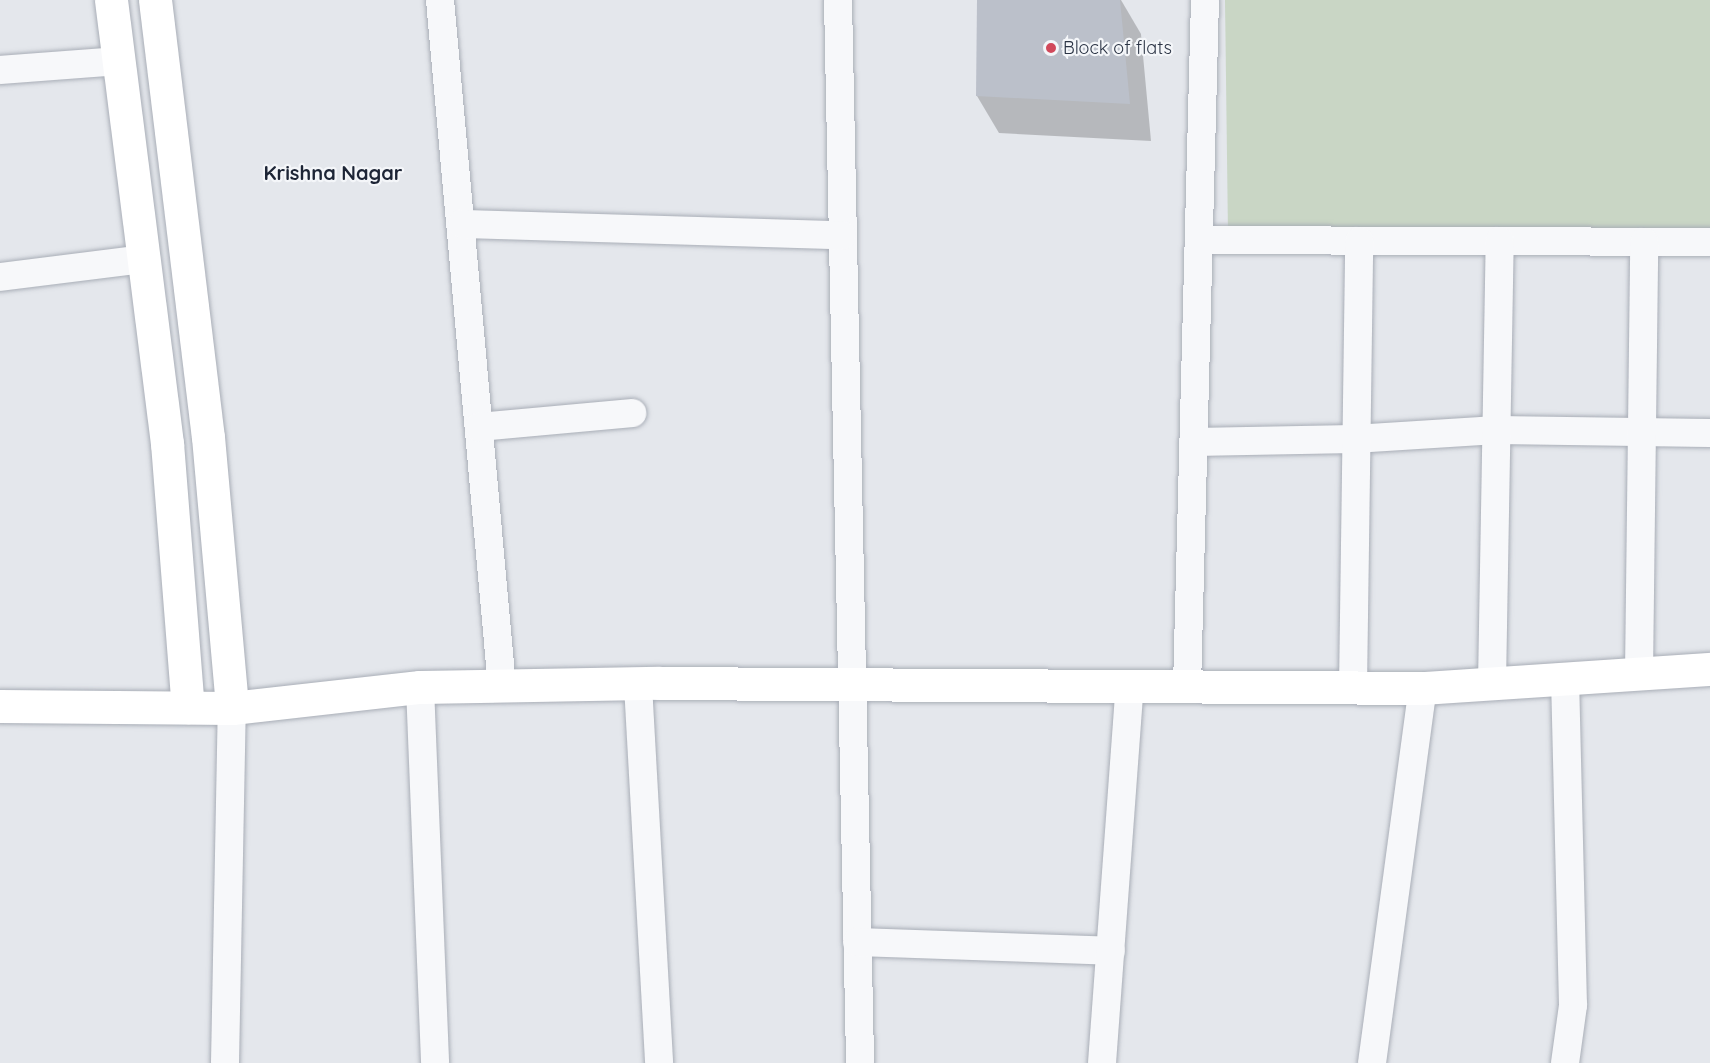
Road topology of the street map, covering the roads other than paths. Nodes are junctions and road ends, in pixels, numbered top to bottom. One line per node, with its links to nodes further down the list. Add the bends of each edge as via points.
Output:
1 (111, 0): 6 (street)
2 (155, 0): 38 (street, via 208,437)
3 (440, 0): 8 (street)
4 (838, 0): 9 (street)
5 (1205, 0): 10 (street)
6 (119, 61): 7 (street); 15 (street)
7 (0, 70)
8 (462, 224): 9 (street); 18 (street)
9 (842, 236): 27 (street)
10 (1199, 240): 11 (street); 23 (street)
11 (1359, 241): 12 (street); 22 (street)
12 (1500, 242): 13 (street); 19 (street)
13 (1644, 242): 14 (street); 20 (street)
14 (1710, 242)
15 (145, 259): 16 (street); 37 (street, via 167,443)
16 (0, 277)
17 (632, 413): 18 (street)
18 (479, 427): 30 (street)
19 (1497, 430): 20 (street); 22 (street); 28 (street)
20 (1642, 432): 21 (street); 25 (street)
21 (1710, 433)
22 (1354, 439): 23 (street); 34 (street)
23 (1194, 442): 33 (street)
24 (1710, 669): 25 (street)
25 (1639, 674): 26 (street)
26 (1565, 679): 28 (street); 47 (street, via 1573,1005)
27 (850, 684): 29 (street); 31 (street); 39 (street)
28 (1492, 684): 35 (street)
29 (638, 685): 30 (street); 43 (street)
30 (502, 686): 32 (street)
31 (1130, 686): 33 (street); 40 (street)
32 (420, 687): 38 (street); 42 (street)
33 (1187, 687): 34 (street)
34 (1353, 688): 35 (street)
35 (1423, 688): 46 (street)
36 (0, 706): 37 (street)
37 (188, 707): 38 (street)
38 (232, 708): 41 (street)
39 (857, 942): 40 (street); 44 (street)
40 (1111, 951): 45 (street)
41 (225, 1063)
42 (435, 1063)
43 (659, 1063)
44 (860, 1063)
45 (1102, 1063)
46 (1372, 1063)
47 (1565, 1063)

